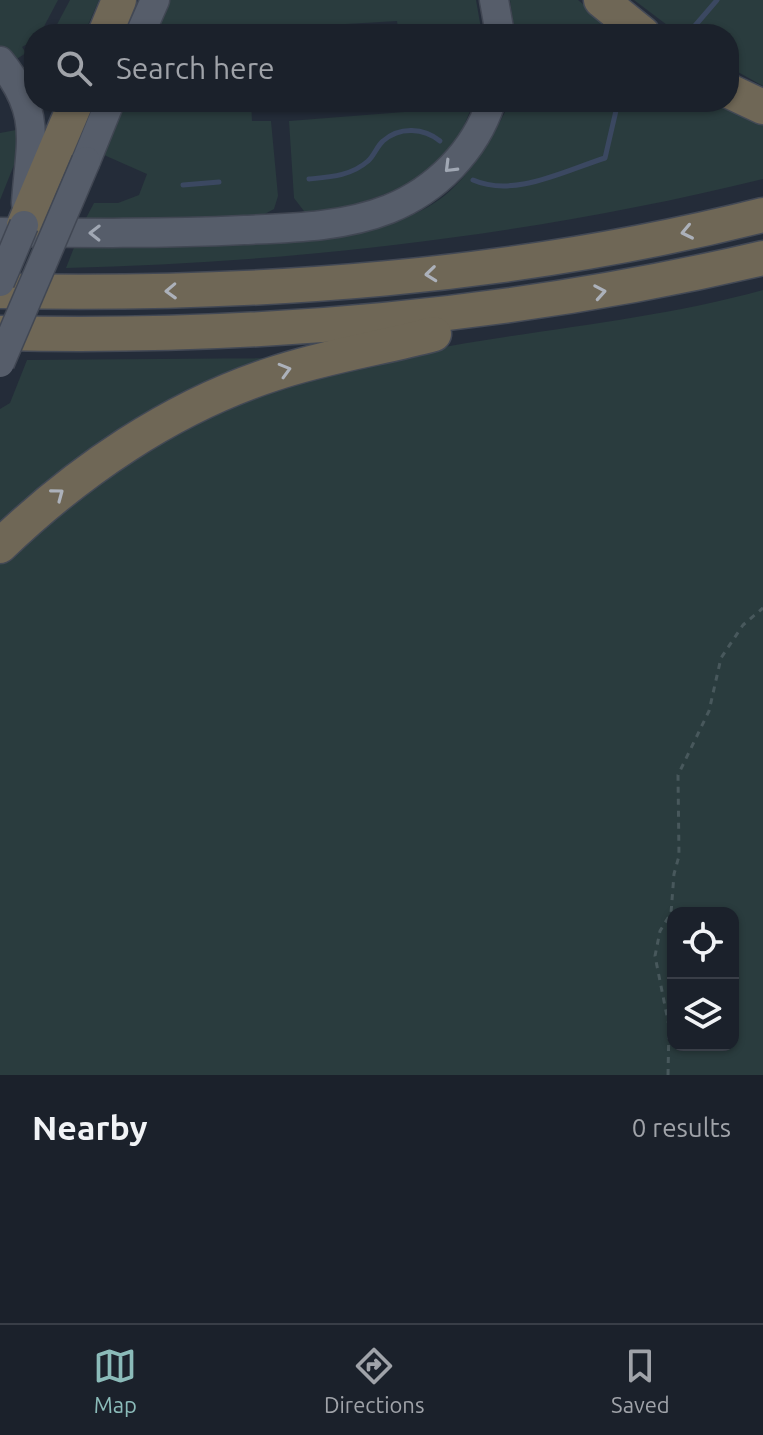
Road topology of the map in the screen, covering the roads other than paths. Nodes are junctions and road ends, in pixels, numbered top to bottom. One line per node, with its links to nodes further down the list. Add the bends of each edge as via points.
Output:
1 (119, 0): 5 (highway)
2 (155, 0): 6 (main road)
3 (494, 0): 7 (main road)
4 (601, 0): 8 (highway)
5 (109, 24)
6 (144, 24)
7 (498, 24)
8 (631, 24)
9 (0, 61): 11 (main road)
10 (739, 96): 12 (highway)
11 (24, 97)
12 (763, 107)
13 (29, 112): 17 (main road)
14 (70, 112): 17 (highway)
15 (106, 112): 25 (main road, bridge)
16 (486, 112): 19 (main road, one-way to 19, via 473,140 447,171 412,198 367,216 229,231)
17 (42, 160): 19 (highway)
18 (763, 215): 22 (highway, one-way to 22, via 542,260 407,277 247,289)
19 (12, 228): 21 (main road, bridge)
20 (763, 258): 23 (highway, one-way to 20)
21 (0, 282)
22 (0, 291)
23 (523, 305): 24 (highway, via 281,329); 26 (highway, one-way to 23, via 83,475 220,394 272,374 426,336)
24 (0, 333)
25 (0, 363)
26 (0, 546)

